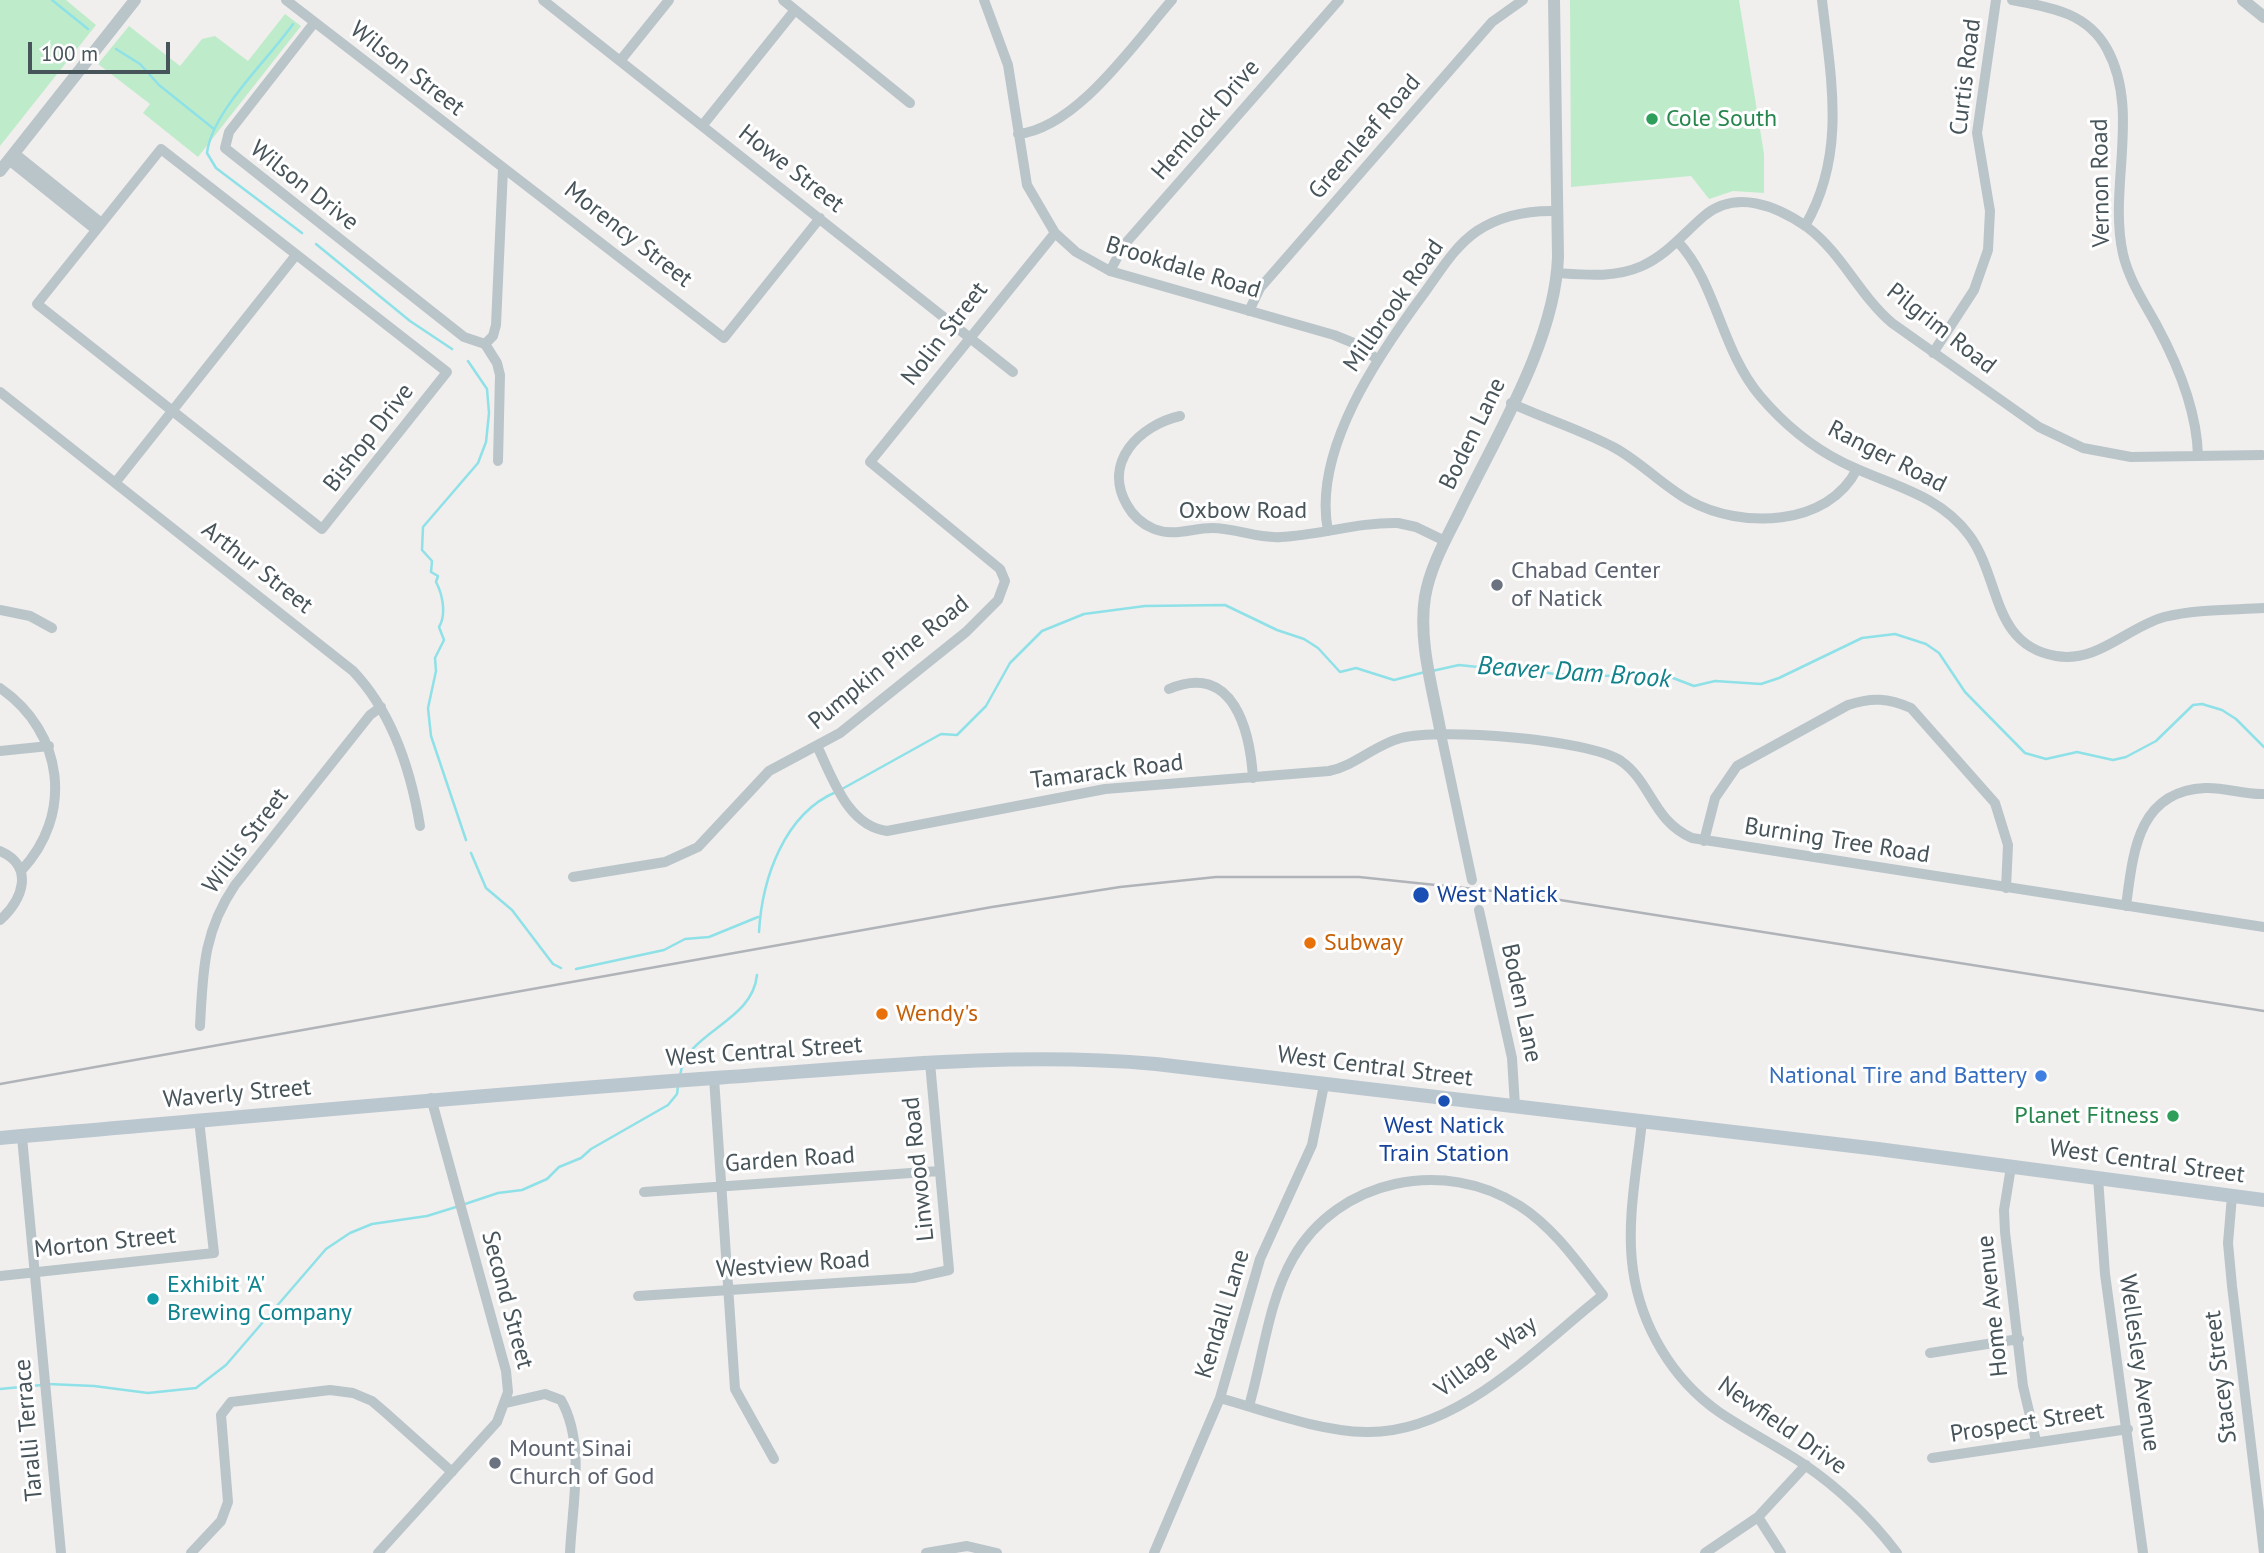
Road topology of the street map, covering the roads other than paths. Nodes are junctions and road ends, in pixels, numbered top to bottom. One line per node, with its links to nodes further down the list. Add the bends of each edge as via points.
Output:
1 (135, 0): 22 (street)
2 (286, 0): 17 (street, Wilson Street)
3 (543, 0): 18 (street, Howe Street)
4 (669, 0): 18 (street)
5 (783, 0): 15 (street)
6 (984, 0): 21 (street, Brookdale Road, via 1007,65)
7 (1339, 0): 32 (street, Hemlock Drive, via 1124,245)
8 (1523, 0): 34 (street, Greenleaf Road, via 1492,22 1260,288)
9 (1554, 0): 25 (street, Boden Lane)
10 (1822, 0): 28 (street, via 1834,135 1825,185)
11 (1996, 0): 37 (street, Curtis Road, via 1978,133 1990,211 1988,250 1974,290)
12 (2012, 0): 45 (street, Vernon Road, via 2073,15 2092,29 2111,59 2121,116 2119,229 2123,253 2130,278 2179,373 2194,420)
13 (2243, 0): 16 (street)
14 (1168, 2): 21 (street, via 1075,106 1043,128)
15 (795, 10): 19 (street); 20 (street)
16 (2264, 17)
17 (314, 23): 23 (street, Wilson Street); 36 (street, Wilson Drive, via 229,132 225,148 464,337)
18 (620, 61): 20 (street, Howe Street)
19 (910, 103)
20 (702, 126): 26 (street, Howe Street)
21 (1018, 134): 29 (street, Brookdale Road, via 1027,185)
22 (11, 157): 24 (street); 27 (street)
23 (503, 169): 26 (street, Morency Street, via 724,338); 36 (street, via 496,325)
24 (0, 171)
25 (1558, 211): 33 (street, Boden Lane); 38 (street, Millbrook Road, via 1512,215 1467,239)
26 (820, 218): 35 (street, Howe Street)
27 (97, 225): 31 (street, Bishop Drive, via 161,149); 42 (street, Bishop Drive, via 37,304)
28 (1805, 226): 30 (street, Pilgrim Road, via 1768,207 1735,202 1706,214); 37 (street, Pilgrim Road, via 1833,252 1881,314)
29 (1055, 233): 32 (street, Brookdale Road, via 1076,252); 35 (street, Nolin Street)
30 (1678, 242): 33 (street, Pilgrim Road, via 1628,271); 47 (street, Ranger Road, via 1697,267 1735,360 1759,394 1808,441)
31 (296, 255): 42 (street); 42 (street, Bishop Drive, via 447,372 341,508 322,529)
32 (1110, 271): 34 (street, Brookdale Road)
33 (1558, 273): 41 (street, Boden Lane, via 1549,317)
34 (1249, 311): 38 (street, Brookdale Road, via 1345,339)
35 (969, 337): 39 (street, Howe Street); 51 (street, Nolin Street, via 870,462 994,564)
36 (485, 344): 46 (street, via 500,375)
37 (1933, 353): 45 (street, Pilgrim Road, via 2026,419 2067,442 2123,456)
38 (1377, 359): 49 (street, Millbrook Road, via 1328,472 1324,498)
39 (1013, 372)
40 (0, 392): 48 (street, Arthur Street)
41 (1511, 403): 47 (street, via 1606,444 1690,501 1728,514 1770,518 1810,510 1841,492); 50 (street, Boden Lane)
42 (171, 412): 48 (street)
43 (1180, 416): 49 (street, Oxbow Road, via 1149,427 1125,452 1119,482 1125,502 1137,518 1151,528 1170,532 1217,528 1278,538)
44 (2262, 455): 45 (street, Pilgrim Road)
45 (2198, 457)
46 (498, 461)
47 (1857, 469): 52 (street, Ranger Road, via 1918,493 1959,524 1983,559 2012,634 2047,654 2072,657 2096,652 2141,625 2173,615)
48 (115, 483): 57 (street, Arthur Street, via 341,660 365,683)
49 (1328, 531): 50 (street, Oxbow Road, via 1398,523)
50 (1445, 541): 58 (street, Boden Lane, via 1426,595 1424,632)
51 (1005, 581): 60 (street, Pumpkin Pine Road, via 998,600 974,626)
52 (2264, 608)
53 (0, 610): 54 (street)
54 (52, 628)
55 (0, 688): 59 (street, via 30,715)
56 (1170, 689): 62 (street, via 1201,684 1231,701 1248,731)
57 (381, 708): 64 (street, Arthur Street, via 402,757); 75 (street, Willis Street, via 362,726 219,910 206,950)
58 (1441, 734): 62 (street, Tamarack Road, via 1390,741 1340,769); 65 (street, Burning Tree Road, via 1610,755 1630,769 1668,824); 69 (street, Boden Lane)
59 (48, 746): 61 (street); 67 (street, via 57,781 53,817 39,850)
60 (818, 748): 62 (street, Tamarack Road, via 845,800 867,827 897,831 1105,789); 68 (street, Pumpkin Pine Road, via 769,771 688,853 623,871)
61 (0, 751)
62 (1253, 778)
63 (2264, 794): 71 (street, via 2204,788 2161,804 2136,841)
64 (420, 826)
65 (1704, 841): 70 (street, Burning Tree Road); 70 (street, via 1715,798 1737,766 1848,705 1865,699 1893,700 1911,708 1995,803 2008,845)
66 (0, 851): 67 (street)
67 (21, 871): 73 (street, via 20,896)
68 (573, 877)
69 (1472, 880)
70 (2006, 888): 71 (street, Burning Tree Road)
71 (2126, 906): 74 (street, Burning Tree Road)
72 (1479, 910): 81 (street, Boden Lane, via 1513,1058)
73 (0, 920)
74 (2264, 927)
75 (200, 1026)
76 (930, 1063): 77 (main road, West Central Street); 78 (main road, West Central Street, via 1097,1059); 87 (street, Linwood Road)
77 (714, 1078): 79 (main road, West Central Street); 89 (street)
78 (1324, 1085): 81 (main road, West Central Street); 100 (street, Kendall Lane, via 1312,1145 1261,1259)
79 (478, 1095): 80 (main road, Waverly Street)
80 (431, 1098): 82 (main road, Waverly Street); 101 (street, Second Street, via 506,1371)
81 (1515, 1106): 83 (main road, West Central Street)
82 (199, 1120): 84 (main road, Waverly Street); 94 (street, Morton Street, via 214,1253)
83 (1642, 1121): 86 (main road, West Central Street); 107 (street, Newfield Drive, via 1631,1250 1636,1290 1650,1329 1673,1367 1701,1397)
84 (22, 1137): 85 (main road, Waverly Street); 94 (street, Taralli Terrace)
85 (0, 1139)
86 (2011, 1167): 88 (main road, West Central Street); 98 (street, Home Avenue, via 2004,1210)
87 (939, 1171): 89 (street, Garden Road); 93 (street, Linwood Road)
88 (2098, 1178): 91 (main road, West Central Street); 103 (street, Wellesley Avenue, via 2105,1274)
89 (722, 1186): 90 (street, Garden Road); 96 (street)
90 (644, 1192)
91 (2232, 1196): 92 (main road, West Central Street); 121 (street, Stacey Street, via 2230,1265)
92 (2264, 1200)
93 (949, 1270): 96 (street, Westview Road, via 913,1278)
94 (36, 1272): 95 (street, Morton Street); 110 (street, Taralli Terrace)
95 (0, 1276)
96 (729, 1291): 97 (street, Westview Road); 106 (street, via 736,1389)
97 (638, 1296)
98 (2019, 1339): 99 (street); 104 (street, Home Avenue, via 2023,1386)
99 (1930, 1353)
100 (1220, 1398): 102 (street, Village Way); 116 (street, Kendall Lane)
101 (506, 1403): 108 (street, Second Street, via 497,1422); 113 (street, via 545,1394 561,1400 565,1407 575,1452)
102 (1249, 1406): 102 (street, Village Way, via 1352,1430 1413,1426 1471,1400 1603,1295 1554,1234 1505,1197 1452,1180 1422,1179 1381,1186 1334,1212 1306,1238 1293,1258)
103 (2128, 1429): 104 (street, Prospect Street); 120 (street, Wellesley Avenue)
104 (2036, 1441): 105 (street, Prospect Street)
105 (1932, 1458)
106 (774, 1459)
107 (1806, 1465): 109 (street); 119 (street, Newfield Drive, via 1857,1507)
108 (452, 1472): 111 (street, via 386,1413 353,1393 330,1390 239,1399 225,1407 221,1425 228,1502 221,1521); 112 (street, Second Street)
109 (1758, 1517): 117 (street); 118 (street)
110 (61, 1553)
111 (191, 1553)
112 (378, 1553)
113 (570, 1553)
114 (926, 1553): 115 (street, via 967,1546)
115 (997, 1553)
116 (1154, 1553)
117 (1705, 1553)
118 (1781, 1553)
119 (1897, 1553)
120 (2143, 1553)
121 (2264, 1553)

